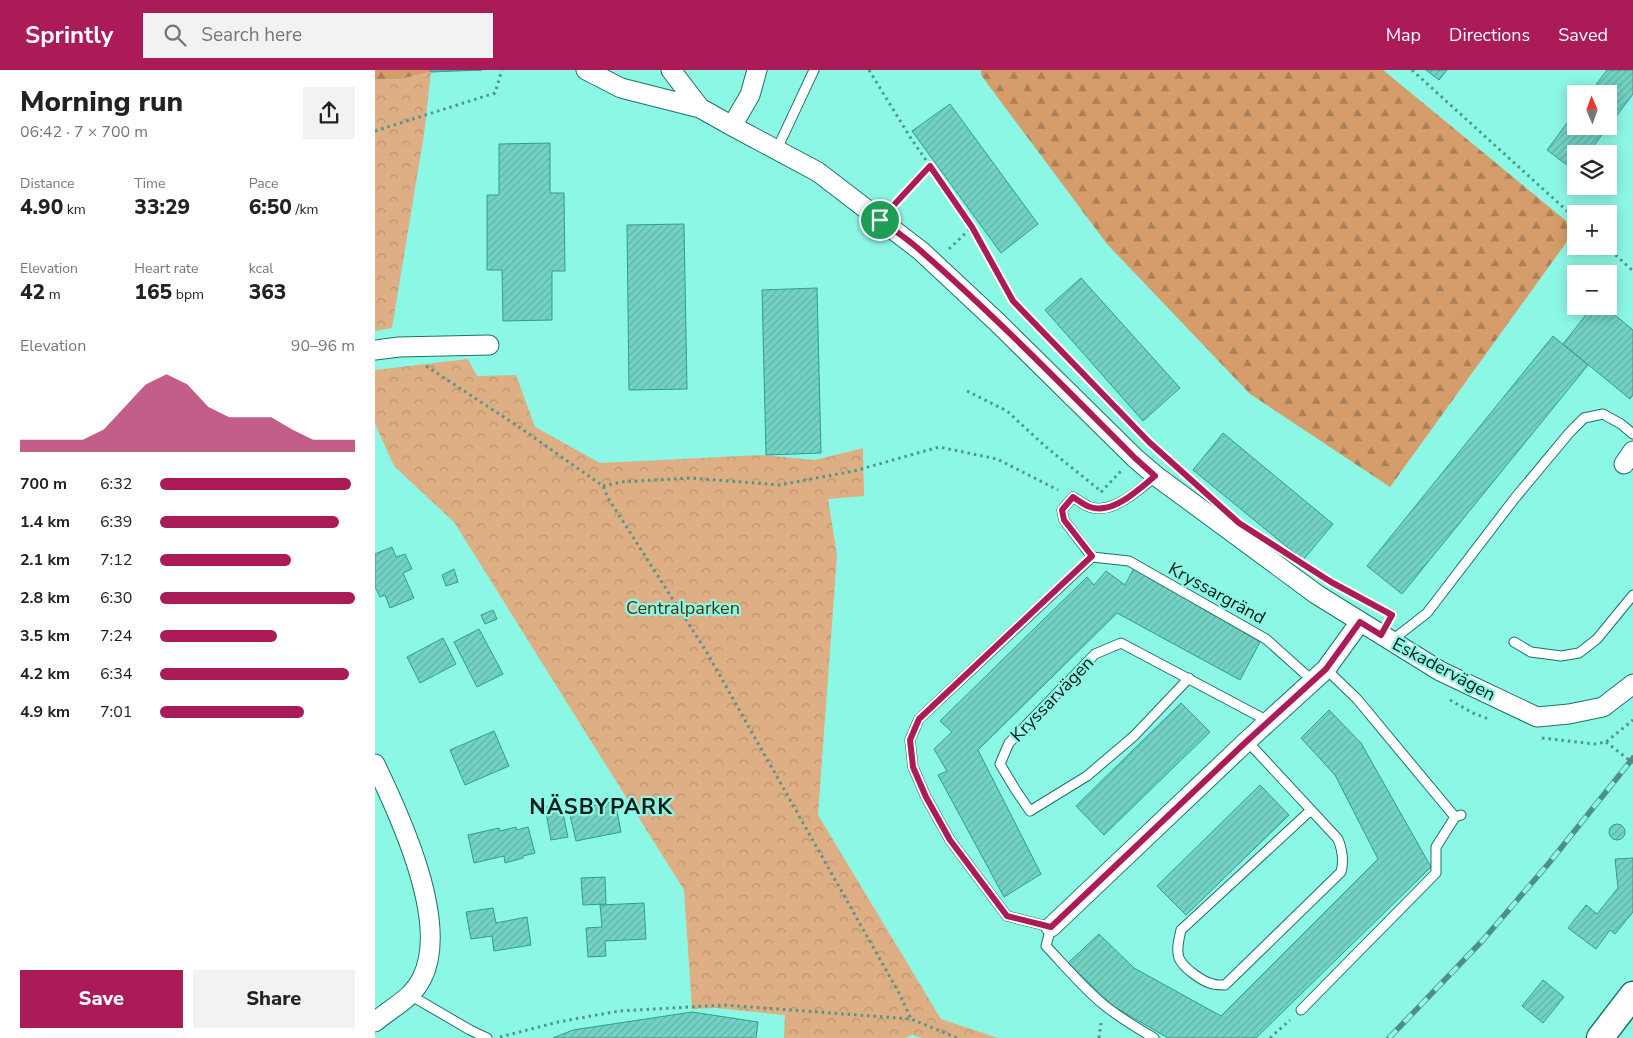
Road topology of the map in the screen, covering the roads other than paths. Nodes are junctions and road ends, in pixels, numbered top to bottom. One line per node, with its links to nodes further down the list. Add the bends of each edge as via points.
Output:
1 (586, 70): 5 (street, Eskadervägen, via 621,88)
2 (671, 70): 5 (street, Eskadervägen)
3 (757, 70): 6 (street, via 750,95)
4 (814, 70): 7 (lane)
5 (700, 108): 6 (street, Eskadervägen)
6 (732, 126): 7 (street, Eskadervägen)
7 (777, 149): 11 (street, Eskadervägen, via 818,172 921,251)
8 (489, 345): 9 (street)
9 (375, 350)
10 (1633, 434): 15 (lane, via 1603,414 1584,418 1515,498 1427,613)
11 (1155, 476): 12 (lane, via 1129,498 1103,509 1090,507 1073,497 1062,510 1064,520); 14 (street, Eskadervägen, via 1316,594)
12 (1092, 556): 17 (lane, Kryssargränd, via 1129,561 1265,639); 24 (lane, via 919,719 910,740 913,767 926,797 950,840 1007,916)
13 (1633, 595): 16 (lane, via 1597,638 1579,653 1561,656 1531,652)
14 (1360, 622): 15 (street, Eskadervägen); 17 (street)
15 (1391, 641): 19 (street, Eskadervägen, via 1440,671 1537,717 1603,707)
16 (1514, 642)
17 (1320, 675): 20 (street); 27 (lane, Kryssargränd, via 1357,699 1458,816 1436,847 1436,873)
18 (1189, 678): 18 (lane, Kryssarvägen, via 1121,643 1095,654 1009,742 1000,764 1030,811 1087,776 1134,736); 20 (lane, Kryssarvägen)
19 (1633, 684)
20 (1269, 722): 21 (street)
21 (1247, 741): 23 (lane); 24 (street)
22 (375, 764): 25 (street, via 411,848 426,900 430,959 422,979)
23 (1311, 810): 23 (lane, via 1338,839 1342,848 1341,872 1225,985 1203,981 1179,958 1177,946 1181,930)
24 (1051, 927): 31 (lane, via 1047,946 1064,965 1103,1005)
25 (410, 995): 28 (street); 30 (lane)
26 (1633, 995): 29 (street)
27 (1301, 1010)
28 (375, 1022)
29 (1602, 1037)
30 (487, 1038)
31 (1154, 1038)

